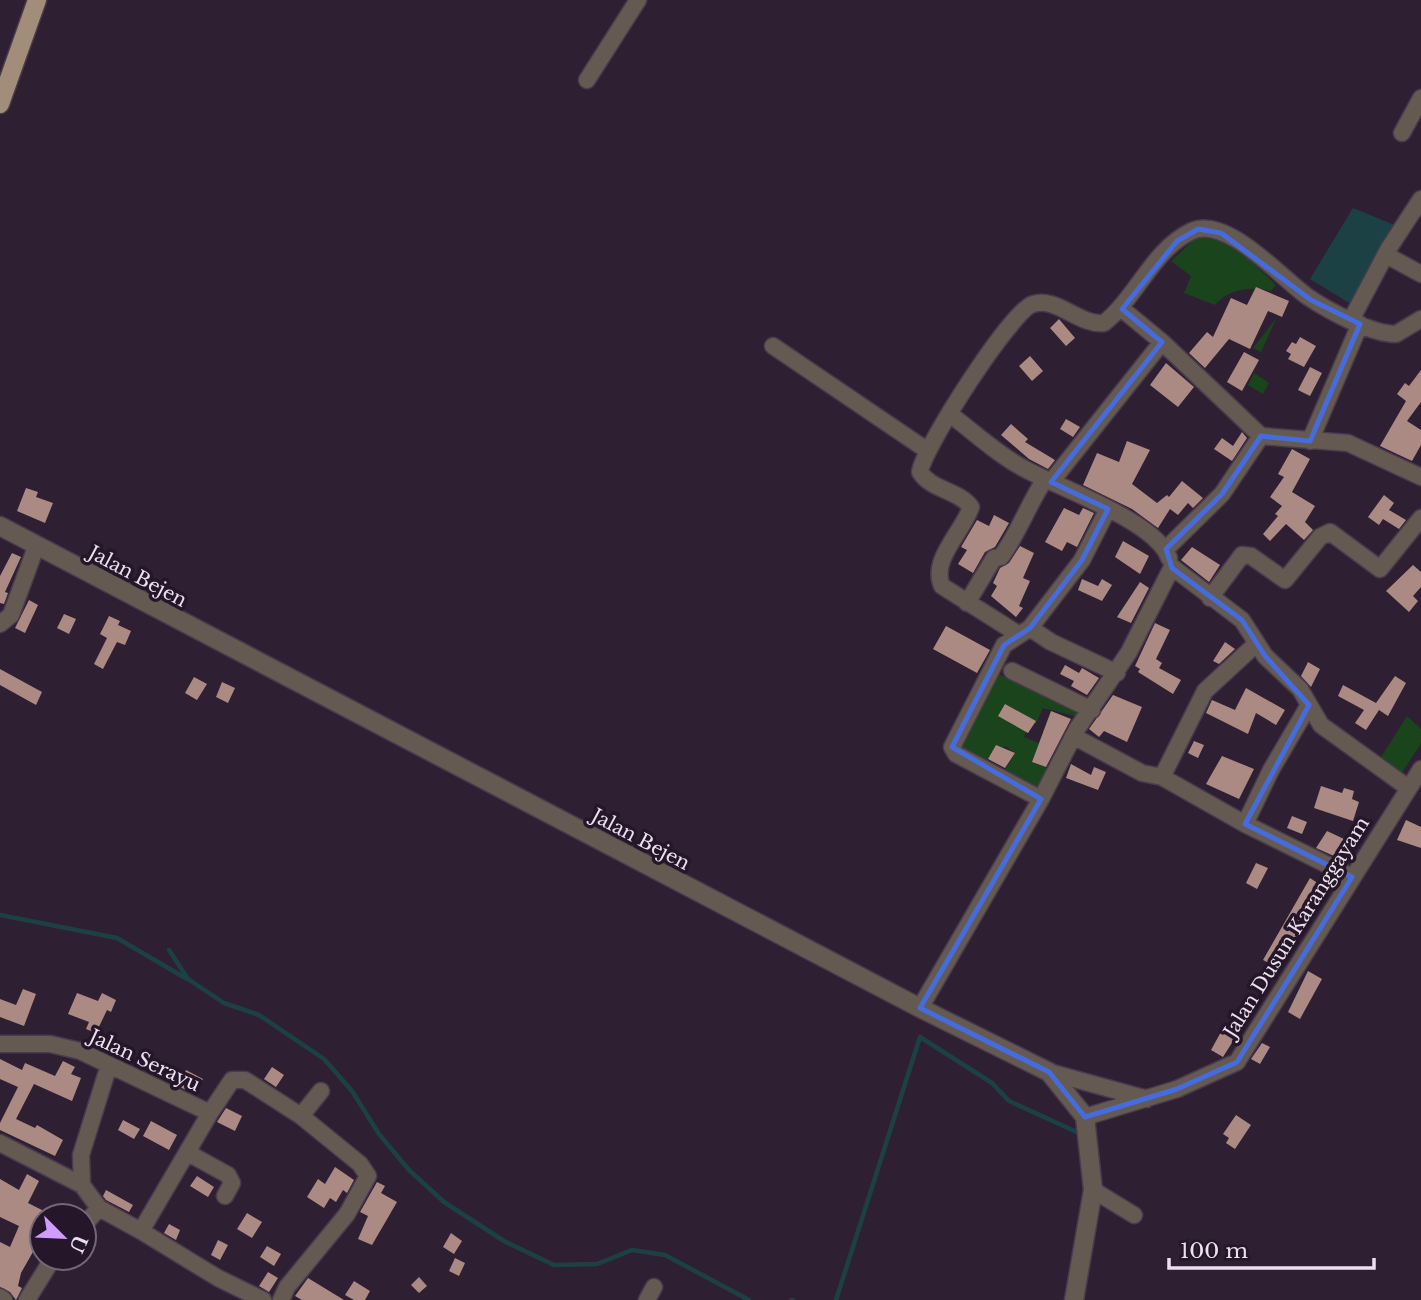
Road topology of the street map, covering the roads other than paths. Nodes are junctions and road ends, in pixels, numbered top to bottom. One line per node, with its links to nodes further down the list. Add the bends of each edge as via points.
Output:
1 (37, 0): 5 (main road)
2 (638, 0): 3 (street)
3 (587, 80)
4 (1421, 98): 6 (street)
5 (0, 104)
6 (1402, 133)
7 (1421, 199): 8 (street)
8 (1386, 255): 9 (street); 12 (street)
9 (1421, 274)
10 (1122, 309): 12 (street, via 1163,254 1190,232 1206,228 1233,238 1311,300); 13 (street); 15 (street, via 1097,324 1052,304 1035,303 1019,312 971,377)
11 (1421, 319): 12 (street, via 1396,334)
12 (1355, 322): 17 (street)
13 (1162, 342): 16 (street); 20 (street)
14 (773, 346): 18 (street)
15 (951, 415): 18 (street); 20 (street, via 1010,460)
16 (1261, 436): 17 (street); 25 (street, via 1222,494)
17 (1310, 440): 19 (street, via 1348,443)
18 (928, 451): 28 (street, via 921,466 924,479 971,507 939,572 942,586)
19 (1421, 477)
20 (1048, 480): 21 (street); 28 (street, via 1026,510 1022,528 1001,557 994,558)
21 (1108, 509): 25 (street, via 1149,533); 30 (street, via 1082,560)
22 (1421, 517): 27 (street, via 1380,569 1330,532 1320,537 1285,580 1251,556 1242,555)
23 (0, 526): 24 (street, Jalan Bejen)
24 (36, 547): 29 (street, via 10,615); 43 (street, Jalan Bejen)
25 (1166, 550): 26 (street)
26 (1172, 567): 27 (street); 33 (street)
27 (1210, 598): 31 (street, via 1242,620)
28 (967, 603): 30 (street)
29 (0, 625)
30 (1024, 631): 33 (street); 40 (street, via 1003,645 953,750)
31 (1256, 644): 34 (street); 38 (street, via 1205,691)
32 (1012, 671): 35 (street)
33 (1117, 673): 35 (street)
34 (1309, 705): 39 (street, via 1321,725); 41 (street)
35 (1092, 710): 36 (street)
36 (1073, 736): 38 (street, via 1142,773); 40 (street)
37 (1421, 769): 39 (street, Jalan Dusun Karanggayam)
38 (1162, 777): 41 (street)
39 (1407, 787): 42 (street, Jalan Dusun Karanggayam)
40 (1041, 799): 43 (street)
41 (1245, 824): 42 (street)
42 (1352, 877): 48 (street, Jalan Dusun Karanggayam, via 1237,1062)
43 (920, 1008): 46 (street, Jalan Bejen)
44 (0, 1044): 45 (street, Jalan Serayu, via 50,1044)
45 (108, 1065): 49 (street, Jalan Serayu); 54 (street, via 81,1155)
46 (1049, 1072): 48 (street); 51 (street, Jalan Bejen)
47 (321, 1091): 50 (street)
48 (1147, 1099): 51 (street, Jalan Dusun Karanggayam)
49 (210, 1113): 50 (street, via 237,1079); 53 (street, Jalan Serayu)
50 (301, 1116): 63 (street, via 360,1164 368,1177 347,1214)
51 (1085, 1117): 55 (street)
52 (0, 1143): 54 (street)
53 (188, 1153): 56 (street, via 228,1175 232,1184); 59 (street, Jalan Serayu)
54 (82, 1185): 57 (street)
55 (1093, 1190): 58 (street); 64 (street)
56 (225, 1196)
57 (99, 1208): 59 (street)
58 (1134, 1215)
59 (141, 1231): 62 (street)
60 (44, 1272): 61 (street)
61 (27, 1300)
62 (263, 1300)
63 (281, 1300)
64 (1074, 1300)

